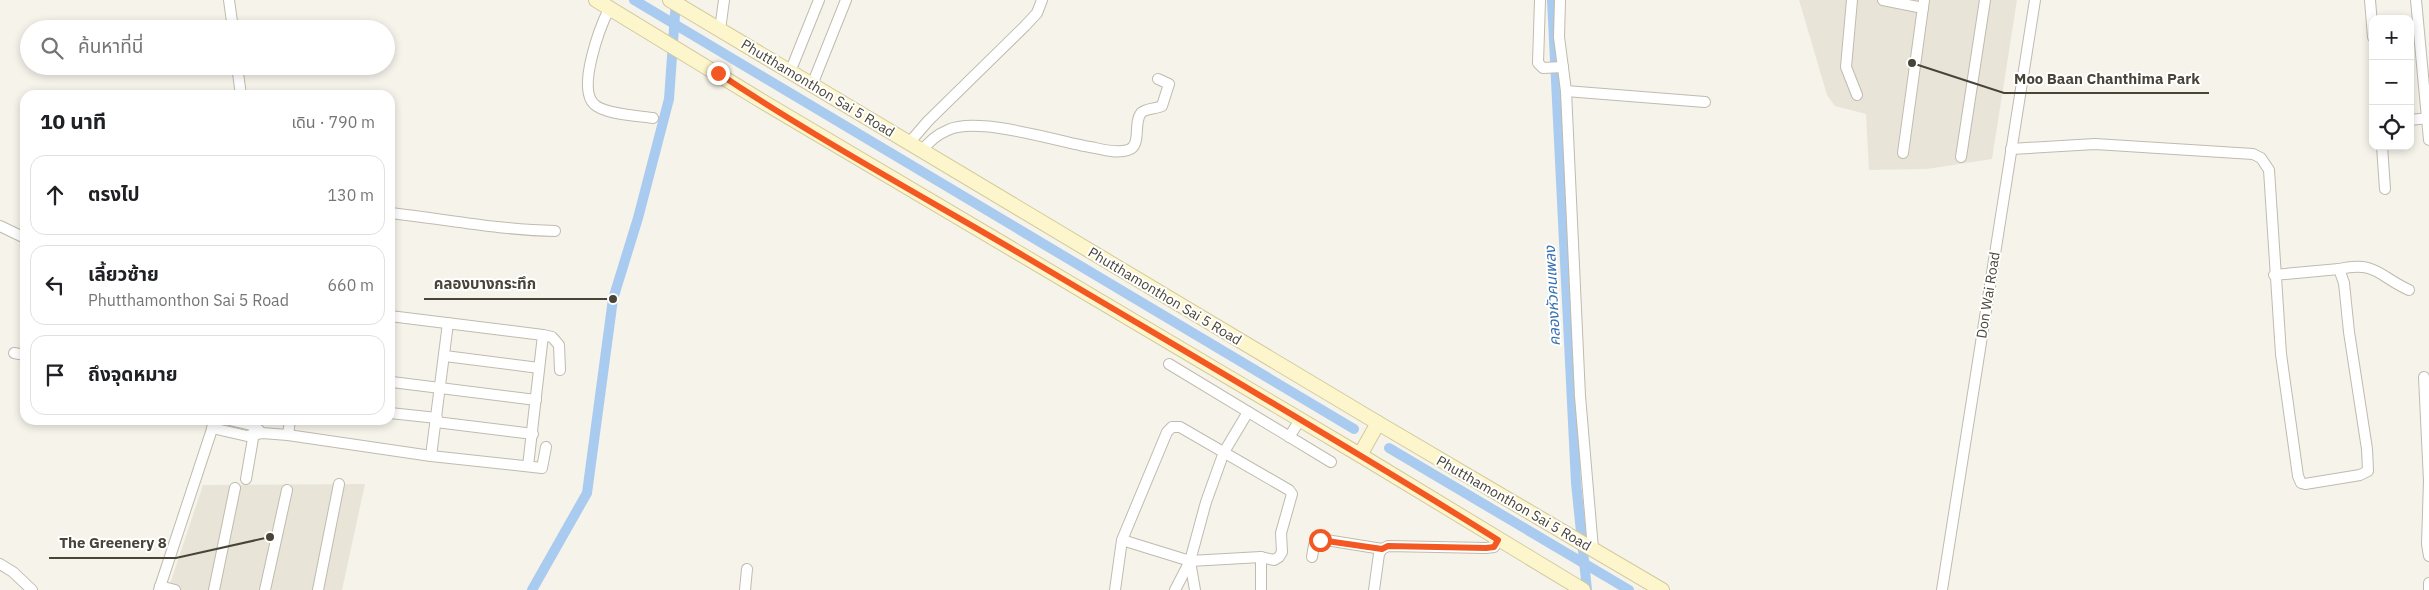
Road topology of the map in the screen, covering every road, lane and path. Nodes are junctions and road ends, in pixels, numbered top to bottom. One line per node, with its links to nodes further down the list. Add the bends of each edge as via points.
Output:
1 (229, 0): 19 (street)
2 (596, 0): 17 (main road)
3 (670, 0): 20 (main road, Phutthamonthon Sai 5 Road)
4 (724, 0): 20 (street)
5 (819, 0): 22 (street)
6 (846, 0): 25 (street)
7 (1042, 0): 34 (street, via 1037,13 1025,26)
8 (1540, 0): 21 (street, via 1538,63 1542,68)
9 (1560, 0): 21 (street)
10 (1852, 0): 28 (street, via 1846,67)
11 (1883, 0): 16 (street)
12 (1985, 0): 39 (street)
13 (2035, 0): 35 (street, Don Wai Road)
14 (2370, 0): 18 (street)
15 (2416, 0): 31 (street)
16 (1924, 4): 38 (street)
17 (609, 9): 30 (street, via 593,56 589,98 602,110); 64 (main road)
18 (2371, 15)
19 (232, 20)
20 (720, 30): 22 (main road, Phutthamonthon Sai 5 Road)
21 (1560, 67): 27 (street)
22 (790, 72): 25 (main road, Phutthamonthon Sai 5 Road)
23 (238, 75): 26 (street)
24 (1158, 79): 37 (street, via 1169,84 1165,100 1162,106 1146,109 1140,114 1134,145 1128,150 1112,152 976,126 949,129 932,138)
25 (812, 85): 34 (main road, Phutthamonthon Sai 5 Road)
26 (240, 90)
27 (1566, 91): 29 (street); 87 (street, via 1580,396)
28 (1857, 96)
29 (1705, 102)
30 (653, 118)
31 (2428, 118): 32 (street); 33 (street)
32 (2414, 120)
33 (2429, 140)
34 (909, 143): 37 (main road, Phutthamonthon Sai 5 Road)
35 (2011, 149): 46 (street, via 2095,144 2253,154 2262,158 2269,170); 109 (street, Don Wai Road)
36 (2382, 150): 40 (street)
37 (922, 151): 65 (main road, Phutthamonthon Sai 5 Road)
38 (1904, 153)
39 (1961, 157)
40 (2385, 189)
41 (395, 214): 43 (street, via 488,227)
42 (0, 226): 44 (street)
43 (555, 231)
44 (20, 236)
45 (2339, 269): 46 (street); 46 (street, via 2344,283 2369,465 2368,471 2360,475 2305,484 2298,476 2280,354); 47 (street, via 2365,266 2376,269 2387,279)
46 (2274, 275)
47 (2409, 290)
48 (395, 317): 49 (street)
49 (448, 323): 50 (street); 53 (street)
50 (542, 335): 55 (street); 56 (street, via 552,337 559,345)
51 (14, 353): 52 (street)
52 (20, 354)
53 (445, 356): 55 (street); 59 (street)
54 (1169, 364): 62 (street)
55 (540, 368): 60 (street)
56 (560, 370)
57 (2424, 377): 90 (street)
58 (395, 382): 59 (street)
59 (440, 386): 60 (street); 63 (street)
60 (536, 400): 71 (street)
61 (395, 413): 63 (street)
62 (1250, 413): 73 (street); 77 (street)
63 (436, 420): 71 (street); 76 (street)
64 (1300, 420): 73 (street); 75 (main road)
65 (1378, 423): 75 (main road); 87 (main road, Phutthamonthon Sai 5 Road)
66 (214, 425): 95 (street)
67 (219, 425): 70 (street)
68 (241, 425): 70 (street)
69 (289, 425): 72 (street)
70 (257, 432): 72 (street); 80 (street)
71 (533, 434): 79 (street)
72 (288, 435): 76 (street)
73 (1289, 437): 78 (street)
74 (546, 448): 79 (street, via 542,468)
75 (1360, 455): 85 (main road)
76 (431, 456): 79 (street)
77 (1225, 456): 84 (street, via 1180,427 1172,427 1167,432); 88 (street, via 1292,494 1281,533 1280,557 1274,560); 91 (street, via 1206,502)
78 (1331, 462)
79 (528, 466)
80 (246, 480)
81 (339, 484): 101 (street)
82 (235, 488): 99 (street)
83 (286, 490): 100 (street)
84 (1122, 540): 91 (street); 103 (street)
85 (1498, 540): 86 (street, via 1494,547 1486,548 1388,546); 96 (main road)
86 (1382, 549): 89 (street, via 1320,540 1314,545); 107 (street)
87 (1593, 549): 108 (main road, Phutthamonthon Sai 5 Road)
88 (1261, 556): 91 (street); 106 (street)
89 (1312, 556)
90 (2429, 556)
91 (1190, 561): 104 (street); 105 (street)
92 (0, 564): 97 (street)
93 (747, 569): 102 (street)
94 (2429, 583): 110 (street)
95 (160, 588): 98 (street)
96 (1579, 588)
97 (32, 590)
98 (175, 590)
99 (214, 590)
100 (266, 590)
101 (318, 590)
102 (745, 590)
103 (1115, 590)
104 (1175, 590)
105 (1196, 590)
106 (1261, 590)
107 (1374, 590)
108 (1662, 590)
109 (1942, 590)
110 (2429, 590)

